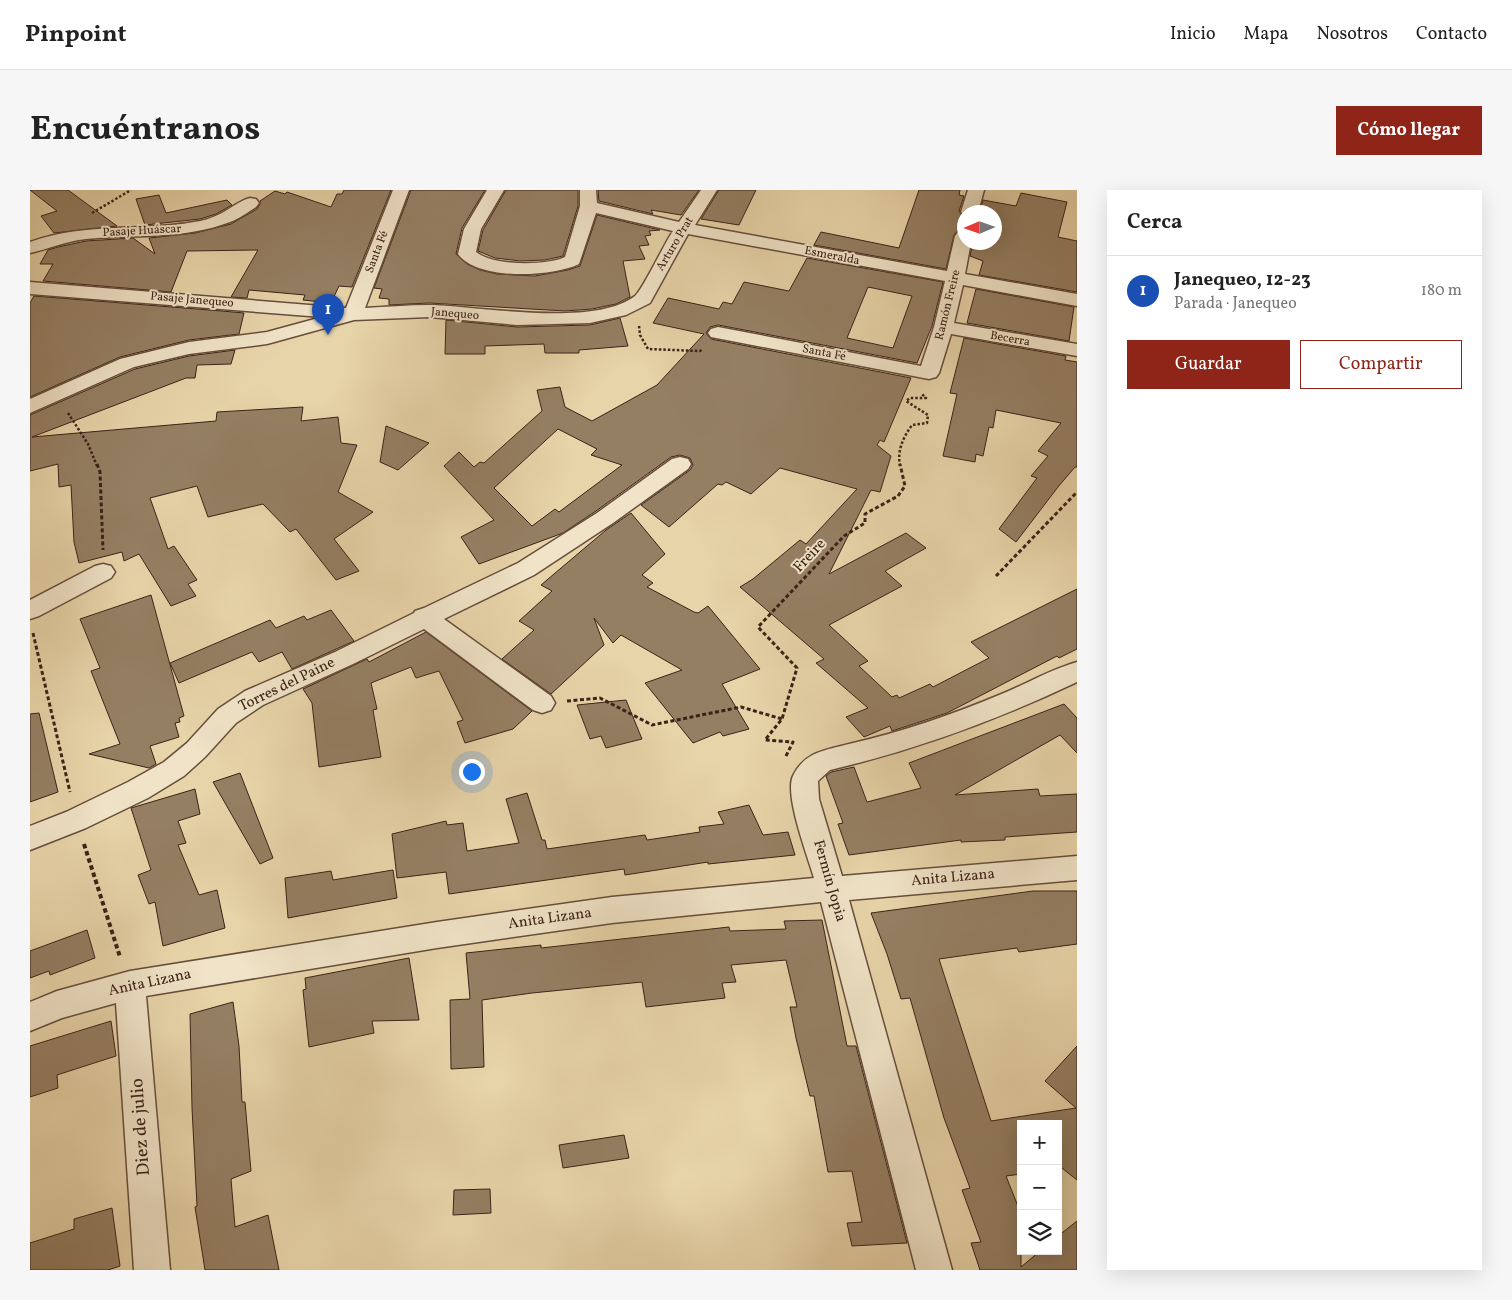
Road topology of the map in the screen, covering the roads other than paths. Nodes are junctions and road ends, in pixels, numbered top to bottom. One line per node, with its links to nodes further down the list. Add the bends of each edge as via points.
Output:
1 (401, 190): 16 (street, Santa Fé)
2 (496, 190): 5 (street, Esmeralda, via 473,229 466,250 469,257 477,262 530,268 559,267 570,263)
3 (709, 190): 8 (street, Arturo Prat)
4 (976, 190): 7 (street)
5 (589, 198): 8 (street, Esmeralda)
6 (250, 204): 9 (street, Pasaje Huáscar, via 222,220 197,228 92,234)
7 (972, 205)
8 (684, 228): 11 (street, Esmeralda); 13 (street, Arturo Prat)
9 (30, 248)
10 (961, 250): 11 (street, Ramón Freire)
11 (954, 279): 14 (street, Esmeralda); 17 (street, Ramón Freire)
12 (30, 288): 15 (street, Pasaje Janequeo)
13 (643, 299): 16 (street, Janequeo, via 619,311 590,317 517,319 430,311)
14 (1077, 300)
15 (275, 307): 16 (street, Pasaje Janequeo); 19 (street)
16 (353, 314): 19 (street, Janequeo)
17 (944, 327): 20 (street, Becerra); 21 (street, Ramón Freire)
18 (718, 333): 21 (street, Santa Fé)
19 (267, 338): 22 (street, Janequeo, via 190,348 127,362)
20 (1077, 350)
21 (929, 373)
22 (30, 407)
23 (680, 464): 26 (street, Torres del Paine, via 526,569)
24 (103, 572): 25 (street)
25 (30, 610)
26 (424, 617): 28 (street); 29 (street, Torres del Paine, via 344,658 254,698 227,716 174,769 76,820)
27 (1077, 672): 31 (street, Fermín Jopia, via 1023,697 921,736 813,766 807,773 802,790)
28 (542, 703)
29 (30, 838)
30 (1077, 868): 31 (street, Anita Lizana)
31 (832, 888): 32 (street, Anita Lizana, via 612,910); 35 (street, Fermín Jopia)
32 (130, 985): 33 (street, Anita Lizana, via 57,1005); 34 (street, Diez de julio)
33 (30, 1016)
34 (152, 1270)
35 (934, 1270)

